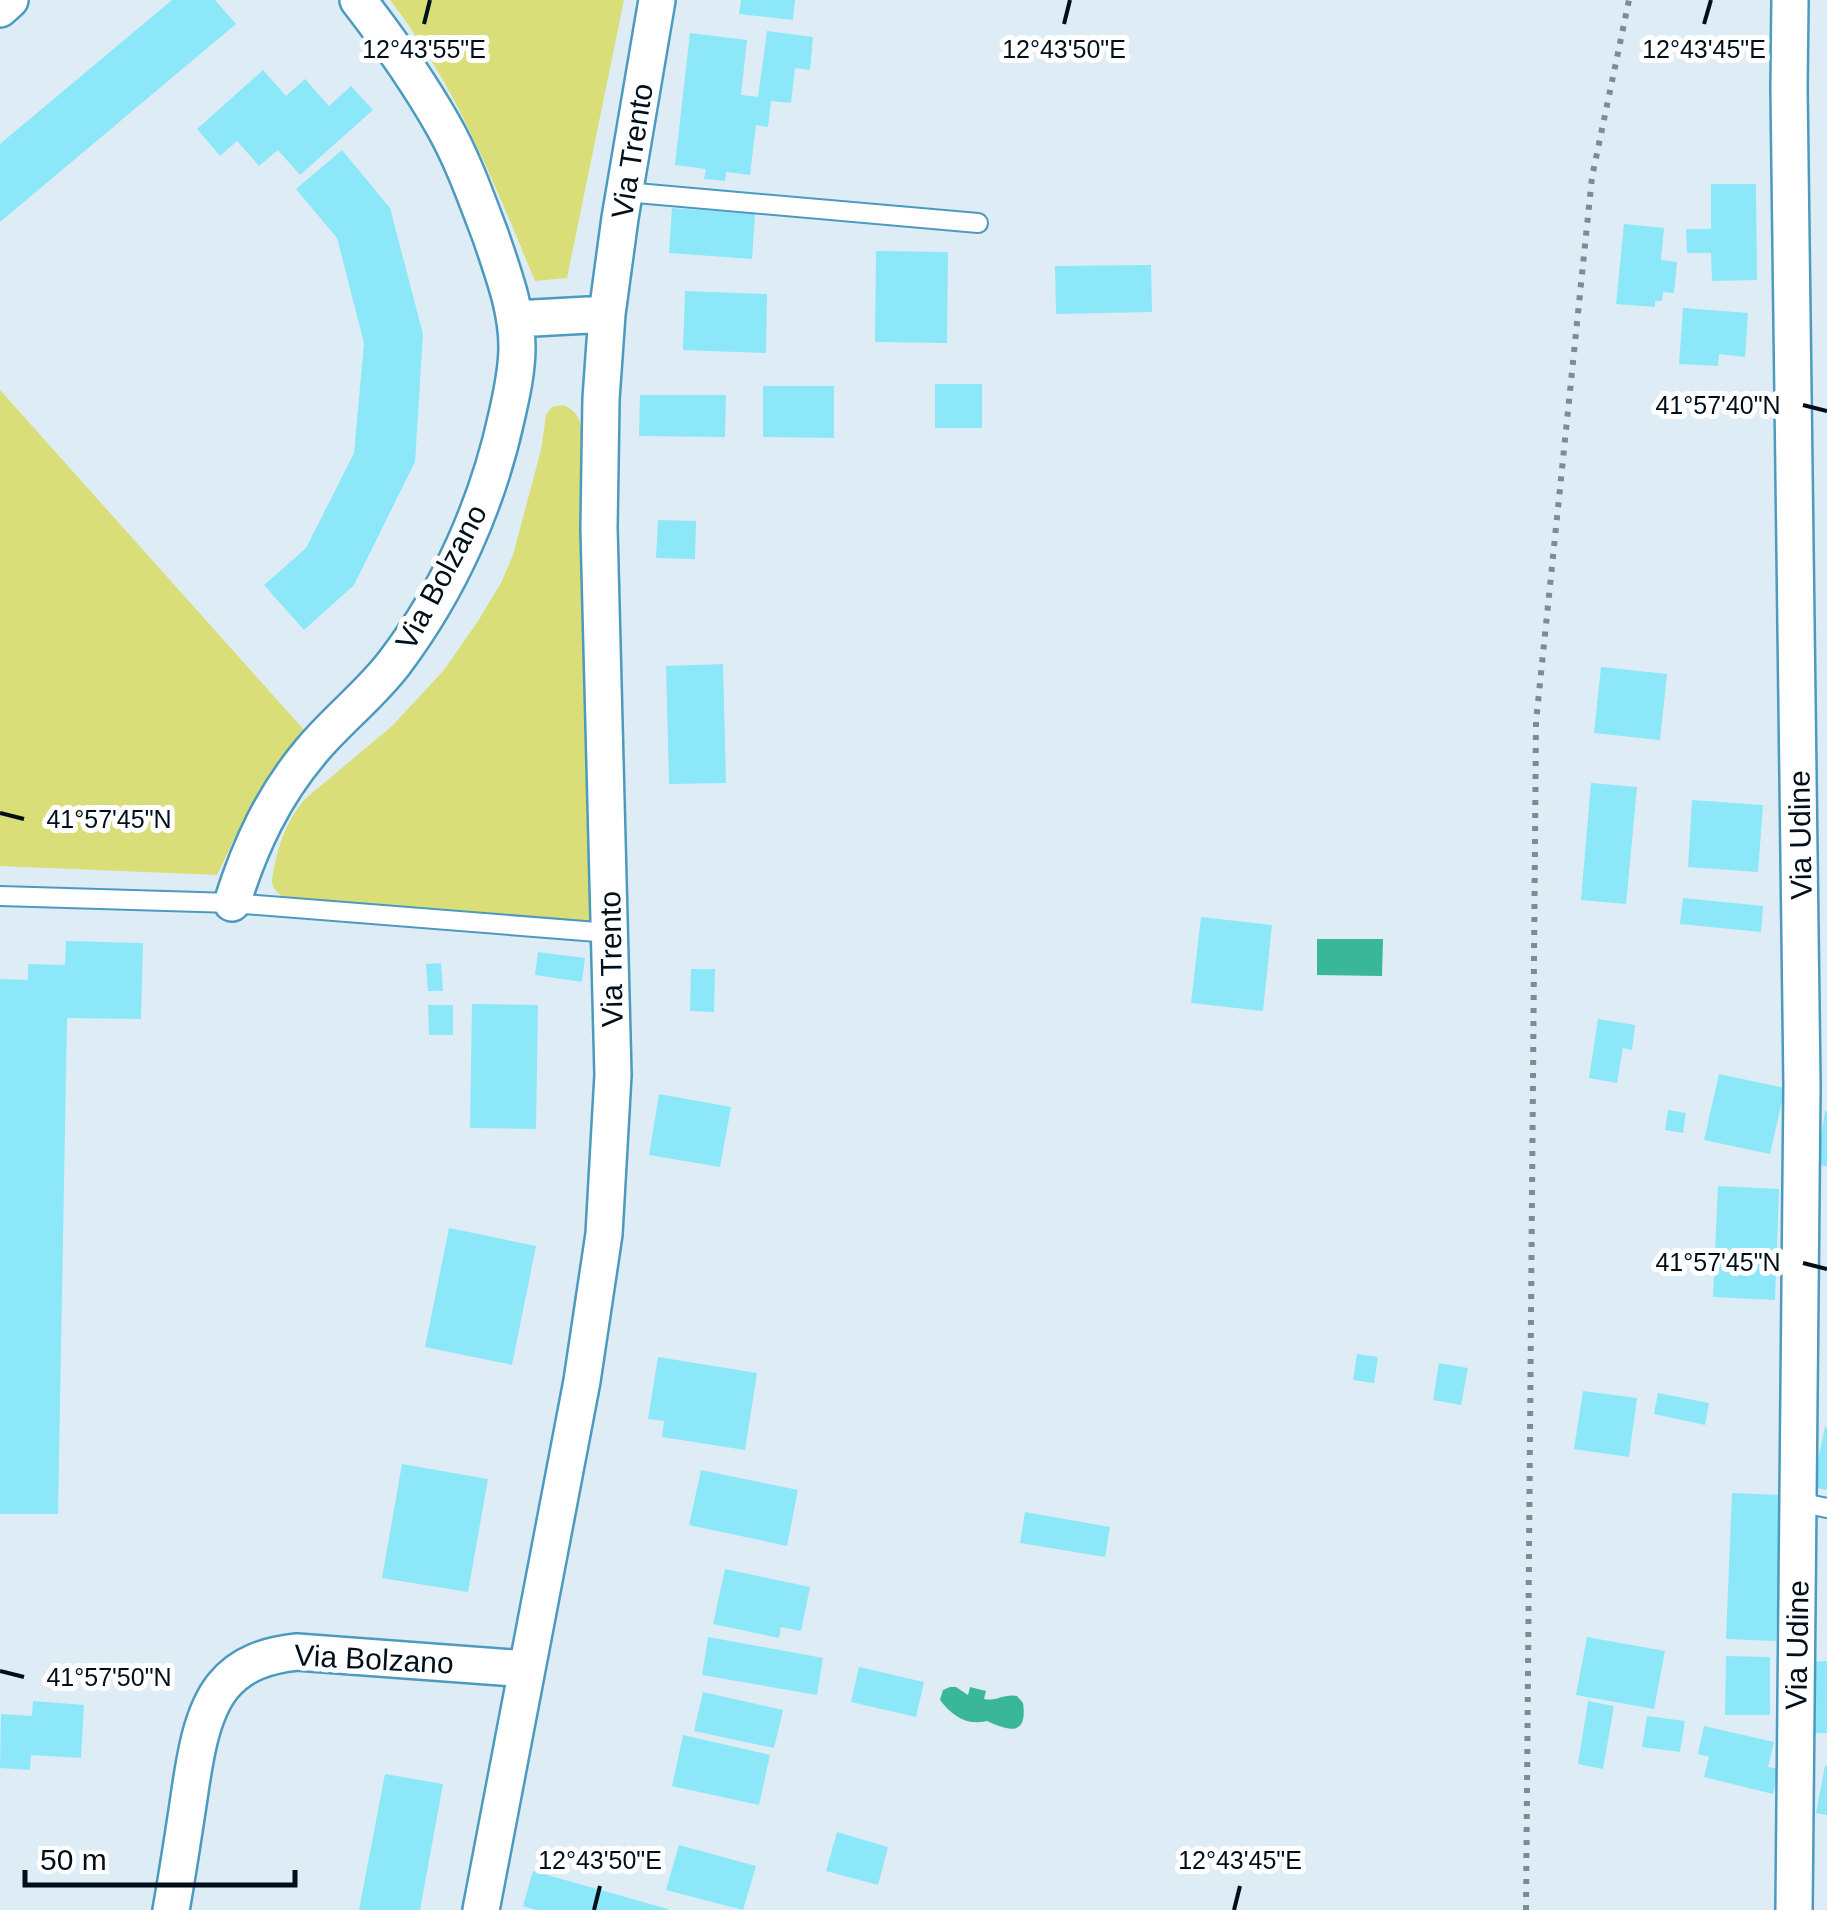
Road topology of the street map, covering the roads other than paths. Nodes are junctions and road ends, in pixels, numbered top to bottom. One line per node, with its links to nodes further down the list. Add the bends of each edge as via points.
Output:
1 (10, 0): 5 (street)
2 (358, 0): 9 (street, Via Bolzano, via 446,129 502,268)
3 (657, 0): 6 (street, Via Trento)
4 (1790, 0): 13 (street, Via Udine)
5 (0, 8)
6 (625, 192): 7 (lane); 8 (street, Via Trento)
7 (978, 223)
8 (607, 314): 9 (street); 12 (street, Via Trento, via 599,486)
9 (514, 319): 11 (street, Via Bolzano, via 516,361 506,420 463,547 397,660 314,747 274,802)
10 (0, 896): 11 (lane)
11 (232, 903): 12 (lane)
12 (610, 933): 15 (street, Via Trento, via 613,1075 604,1234)
13 (1815, 1088): 14 (street, Via Udine)
14 (1812, 1505): 18 (street, Via Udine)
15 (527, 1670): 16 (street, Via Bolzano, via 297,1652 244,1667 220,1689 203,1728); 17 (street, Via Trento)
16 (171, 1910)
17 (481, 1910)
18 (1794, 1910)

